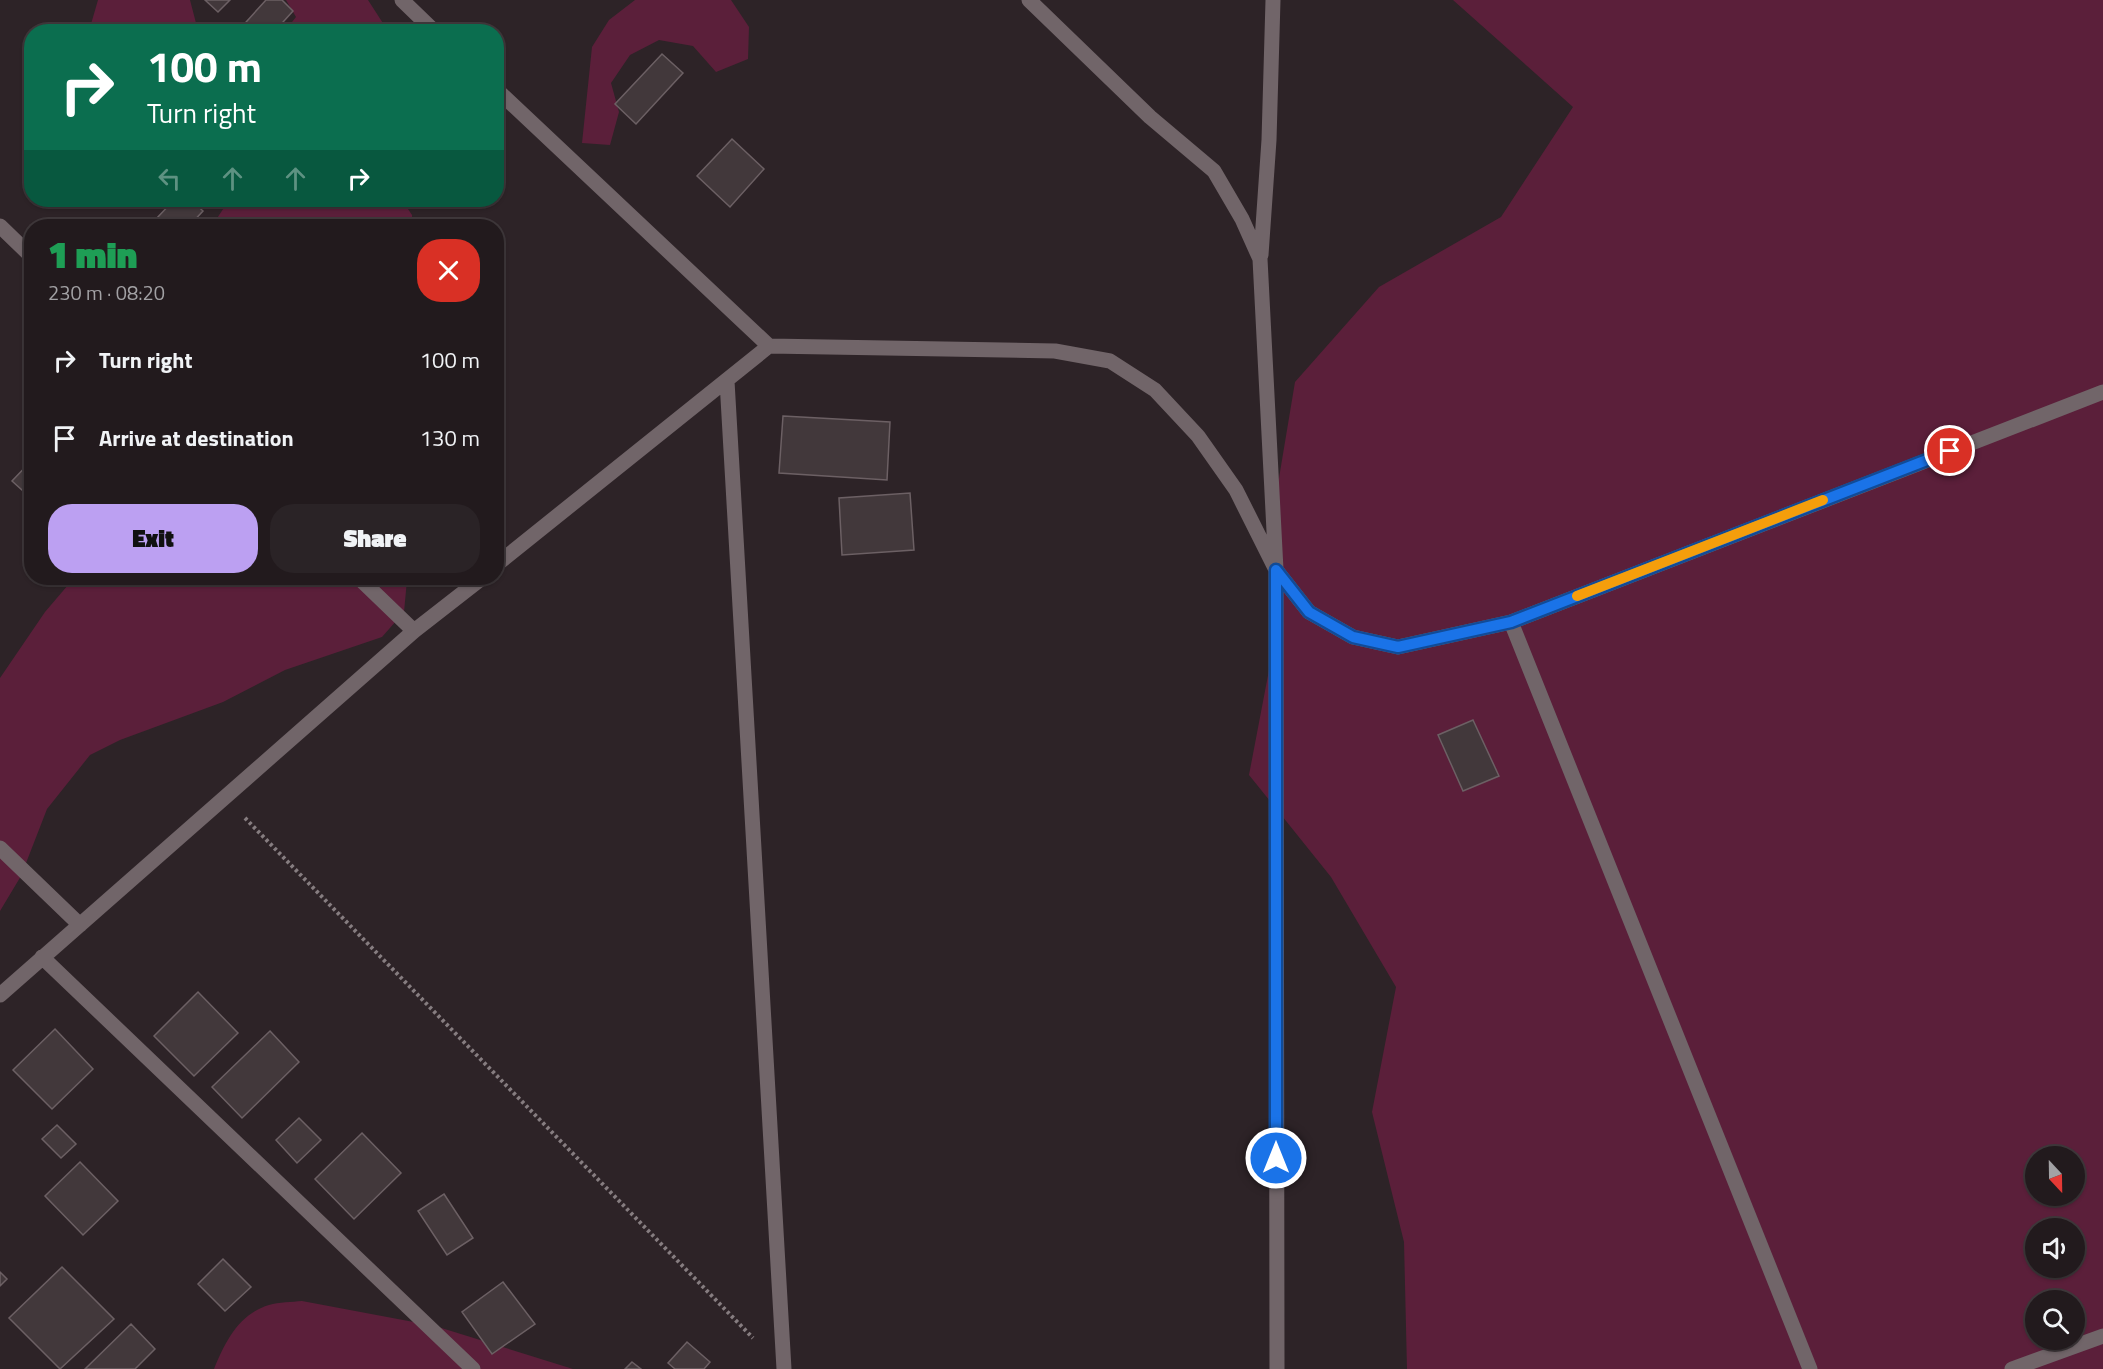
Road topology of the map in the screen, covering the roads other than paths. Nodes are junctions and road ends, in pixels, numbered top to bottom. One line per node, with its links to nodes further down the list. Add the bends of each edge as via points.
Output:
1 (402, 0): 4 (street)
2 (1029, 0): 8 (street, via 1150,117 1214,171)
3 (1273, 0): 8 (street, via 1269,140)
4 (427, 24)
5 (504, 97): 9 (street)
6 (0, 226): 7 (street)
7 (24, 249)
8 (1260, 259): 13 (street)
9 (769, 346): 10 (street); 13 (street, via 1055,351 1110,361 1155,390 1198,436 1236,490)
10 (727, 381): 12 (street); 24 (street)
11 (2103, 392): 16 (street)
12 (504, 560)
13 (1276, 570): 16 (street, via 1309,612 1353,637 1398,647); 25 (street)
14 (366, 585): 17 (street)
15 (473, 585): 17 (street)
16 (1511, 622): 26 (street)
17 (414, 631): 19 (street)
18 (0, 848): 19 (street)
19 (80, 925): 20 (street)
20 (42, 957): 21 (street); 23 (street)
21 (0, 995)
22 (2103, 1336): 27 (street)
23 (473, 1369)
24 (784, 1369)
25 (1277, 1369)
26 (1810, 1369)
27 (2012, 1369)

